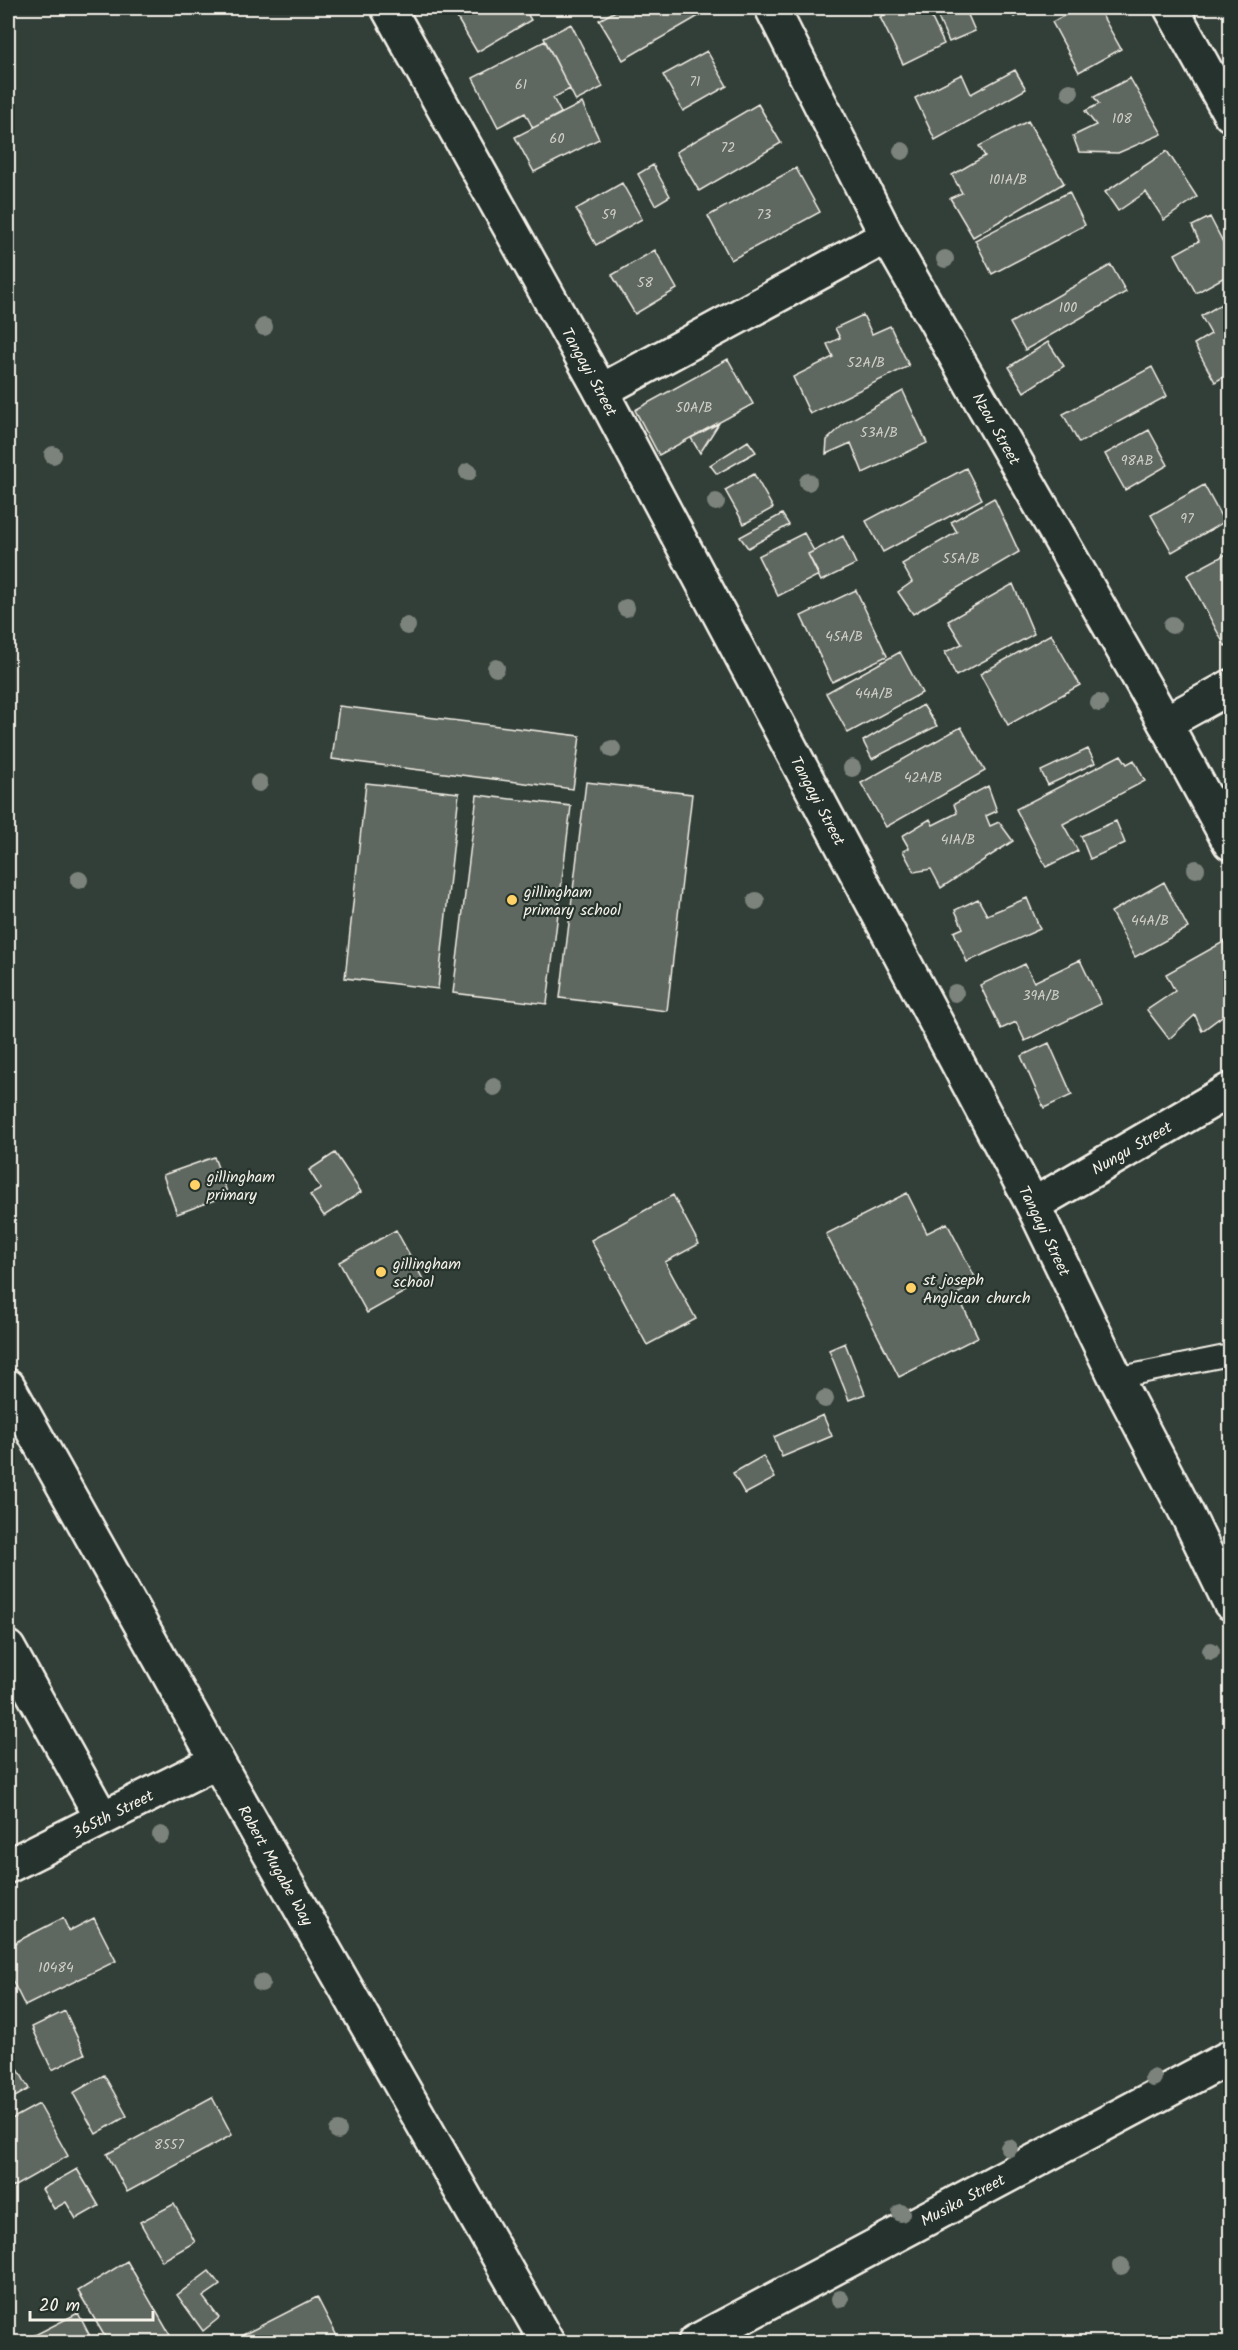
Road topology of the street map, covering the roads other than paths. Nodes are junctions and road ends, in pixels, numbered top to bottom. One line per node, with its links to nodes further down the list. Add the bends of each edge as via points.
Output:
1 (388, 8): 6 (street, Tangayi Street)
2 (772, 8): 5 (street, Nzou Street)
3 (1171, 8): 4 (street)
4 (1230, 114)
5 (887, 236): 6 (street); 8 (street, Nzou Street)
6 (601, 391): 11 (street, Tangayi Street)
7 (1230, 687): 8 (street)
8 (1165, 723): 9 (street, Nzou Street)
9 (1230, 843)
10 (1230, 1090): 11 (street, Nungu Street)
11 (1034, 1205): 13 (street, Tangayi Street)
12 (1230, 1355): 13 (lane)
13 (1116, 1378): 15 (street, Tangayi Street)
14 (8, 1386): 17 (street, Robert Mugabe Way)
15 (1230, 1603)
16 (8, 1648): 18 (street)
17 (217, 1761): 18 (street, 365th Street); 21 (street, Robert Mugabe Way)
18 (102, 1818): 19 (street, 365th Street)
19 (8, 1866)
20 (1230, 2057): 22 (street, Musika Street)
21 (547, 2343)
22 (695, 2343)

